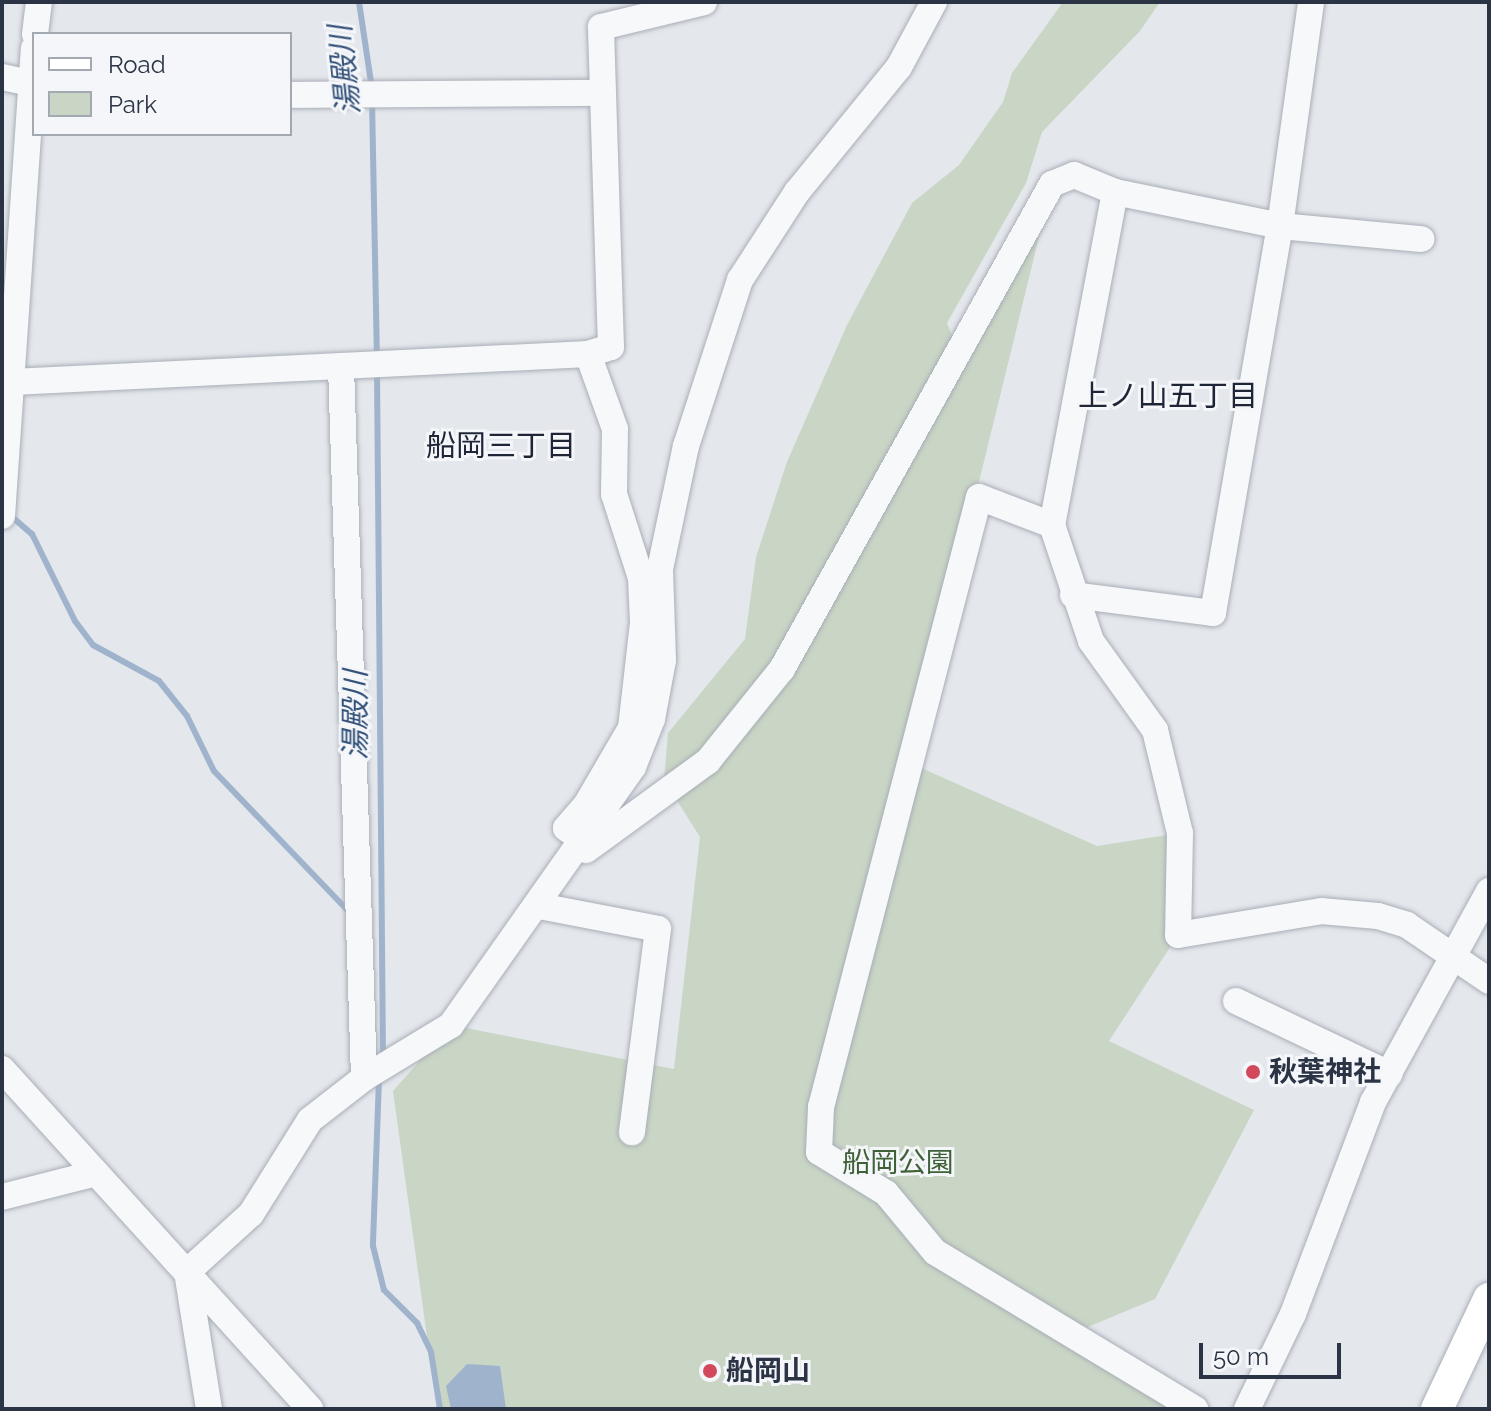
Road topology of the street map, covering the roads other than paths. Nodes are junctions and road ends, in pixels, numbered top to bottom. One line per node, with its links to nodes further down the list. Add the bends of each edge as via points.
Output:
1 (39, 2): 5 (street)
2 (704, 2): 8 (street, via 601,27)
3 (934, 2): 19 (street, via 899,67 797,192 740,280 686,446 660,569 664,637 652,719 633,767)
4 (1311, 2): 11 (street)
5 (35, 32)
6 (2, 77): 7 (street)
7 (32, 84): 15 (street)
8 (601, 93): 9 (street); 13 (street, via 611,347)
9 (292, 95)
10 (1115, 192): 11 (street); 17 (street); 19 (street, via 1074,175 1052,184 782,669 708,761)
11 (1280, 226): 12 (street); 18 (street, via 1213,613)
12 (1421, 239)
13 (588, 354): 14 (street); 19 (street, via 615,429 614,494 641,578 643,622 631,728 566,828)
14 (341, 366): 15 (street); 27 (street)
15 (12, 382): 16 (street)
16 (2, 516)
17 (1052, 525): 18 (street); 35 (street, via 979,497 821,1107 819,1152 886,1193 935,1252)
18 (1073, 595): 22 (street, via 1091,641 1155,730 1180,833 1178,935 1321,911 1407,925)
19 (579, 850): 21 (street)
20 (1489, 891): 22 (street)
21 (539, 906): 27 (street, via 451,1025); 28 (street, via 658,929)
22 (1456, 955): 23 (street); 26 (street)
23 (1489, 981)
24 (1236, 1001): 26 (street)
25 (2, 1069): 29 (street)
26 (1389, 1074): 36 (street, via 1373,1102 1293,1314)
27 (367, 1076): 31 (street, via 310,1120 251,1214)
28 (632, 1132)
29 (96, 1173): 30 (street); 31 (street)
30 (2, 1197)
31 (187, 1272): 33 (street); 34 (street)
32 (1489, 1299): 37 (main road)
33 (209, 1409)
34 (310, 1409)
35 (1195, 1409)
36 (1247, 1409)
37 (1437, 1409)

